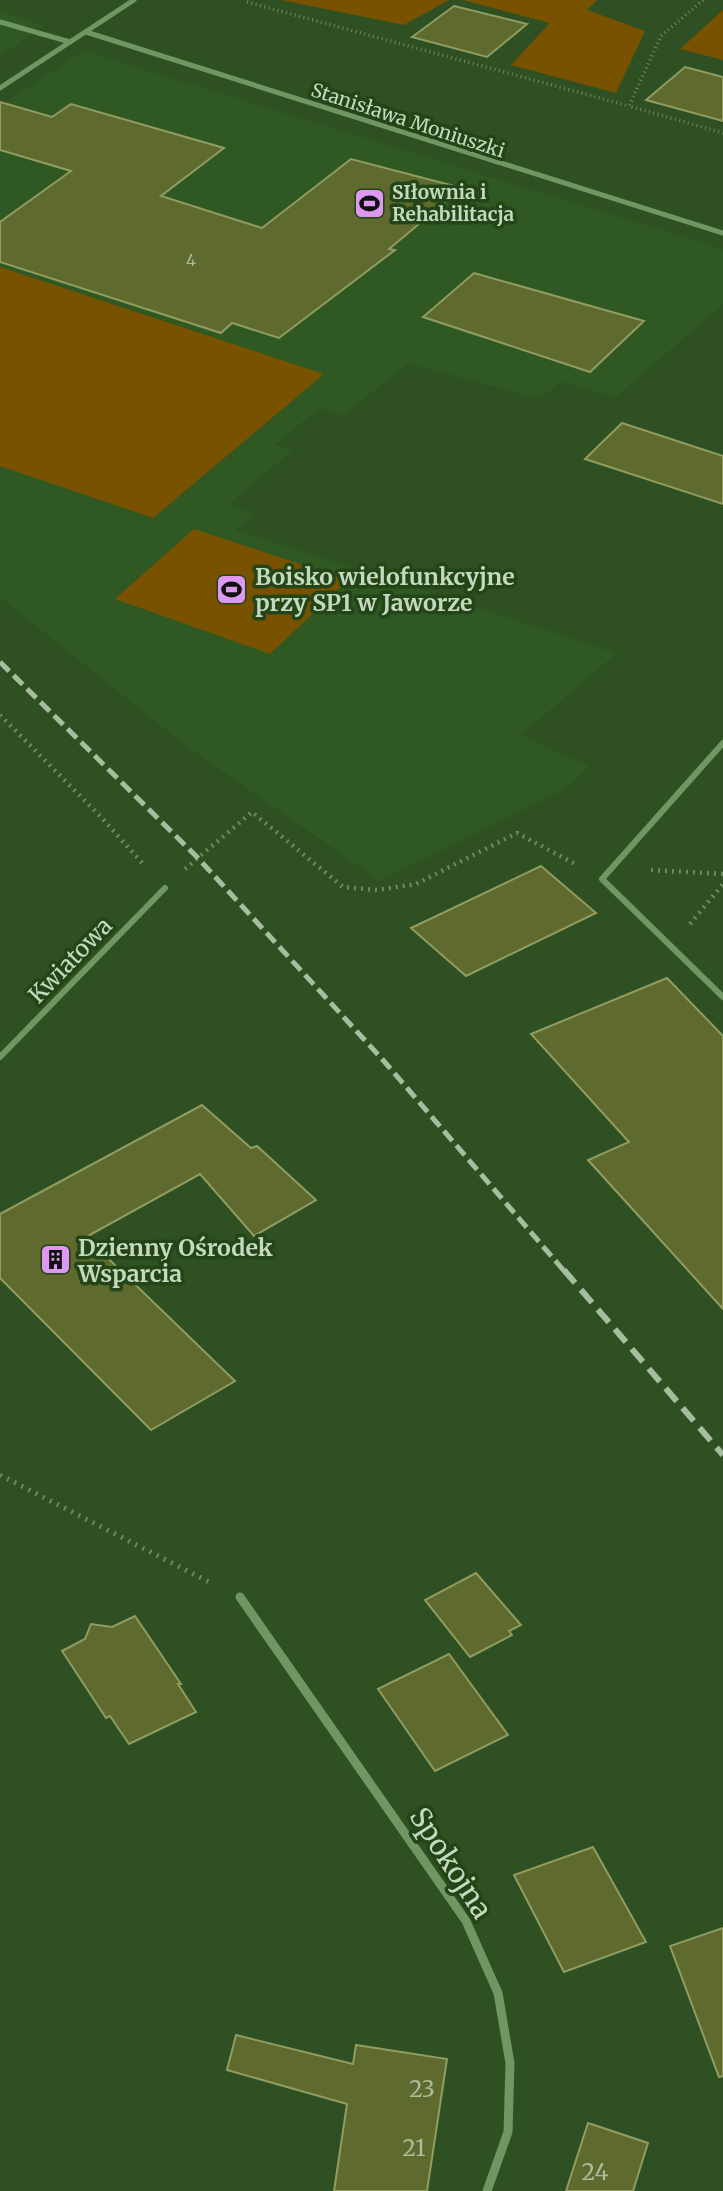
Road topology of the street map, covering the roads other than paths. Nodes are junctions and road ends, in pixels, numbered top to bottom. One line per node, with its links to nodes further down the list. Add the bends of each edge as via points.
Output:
1 (134, 0): 3 (street)
2 (0, 22): 4 (street)
3 (86, 32): 4 (street); 6 (street, Stanisława Moniuszki)
4 (70, 42): 5 (street)
5 (0, 88)
6 (723, 233)
7 (723, 743): 9 (street, via 601,879)
8 (165, 888): 10 (street, Kwiatowa)
9 (723, 998)
10 (0, 1057)
11 (240, 1597): 12 (street, Spokojna, via 466,1921 498,1993 510,2063 508,2132)
12 (487, 2191)

